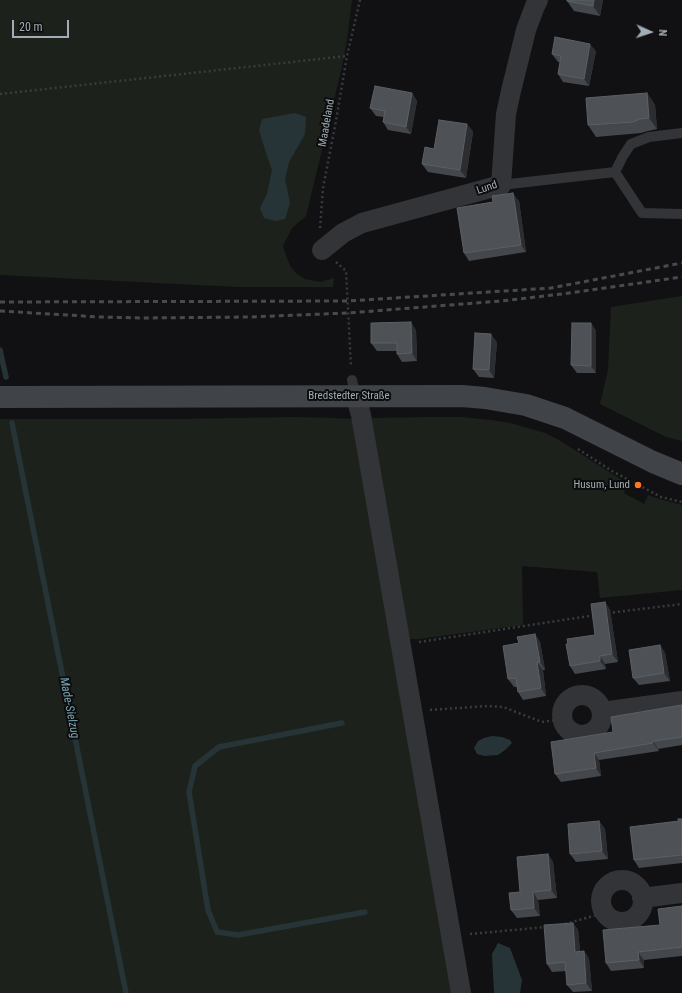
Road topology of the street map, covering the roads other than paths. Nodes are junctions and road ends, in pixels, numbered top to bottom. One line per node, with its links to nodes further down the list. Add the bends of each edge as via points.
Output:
1 (538, 0): 4 (street, Lund, via 526,30 506,114)
2 (682, 133): 3 (lane, via 649,137 631,144)
3 (615, 172): 4 (lane); 5 (lane, via 642,213)
4 (501, 185): 6 (street, Lund, via 362,223 343,233)
5 (682, 214)
6 (322, 250)
7 (354, 388): 8 (main road, Bredstedter Straße); 9 (main road, Bredstedter Straße, via 485,398 526,405 565,418); 14 (street)
8 (0, 397)
9 (682, 474)
10 (682, 701): 11 (street)
11 (602, 712): 11 (street, via 603,717 597,729 586,735 573,733 562,719 565,704 576,695 589,695 596,699)
12 (682, 893): 13 (street)
13 (642, 898): 13 (street, via 639,913 634,918 621,922 609,918 604,913 600,900 606,887 619,880 633,883 642,894)
14 (461, 993)

